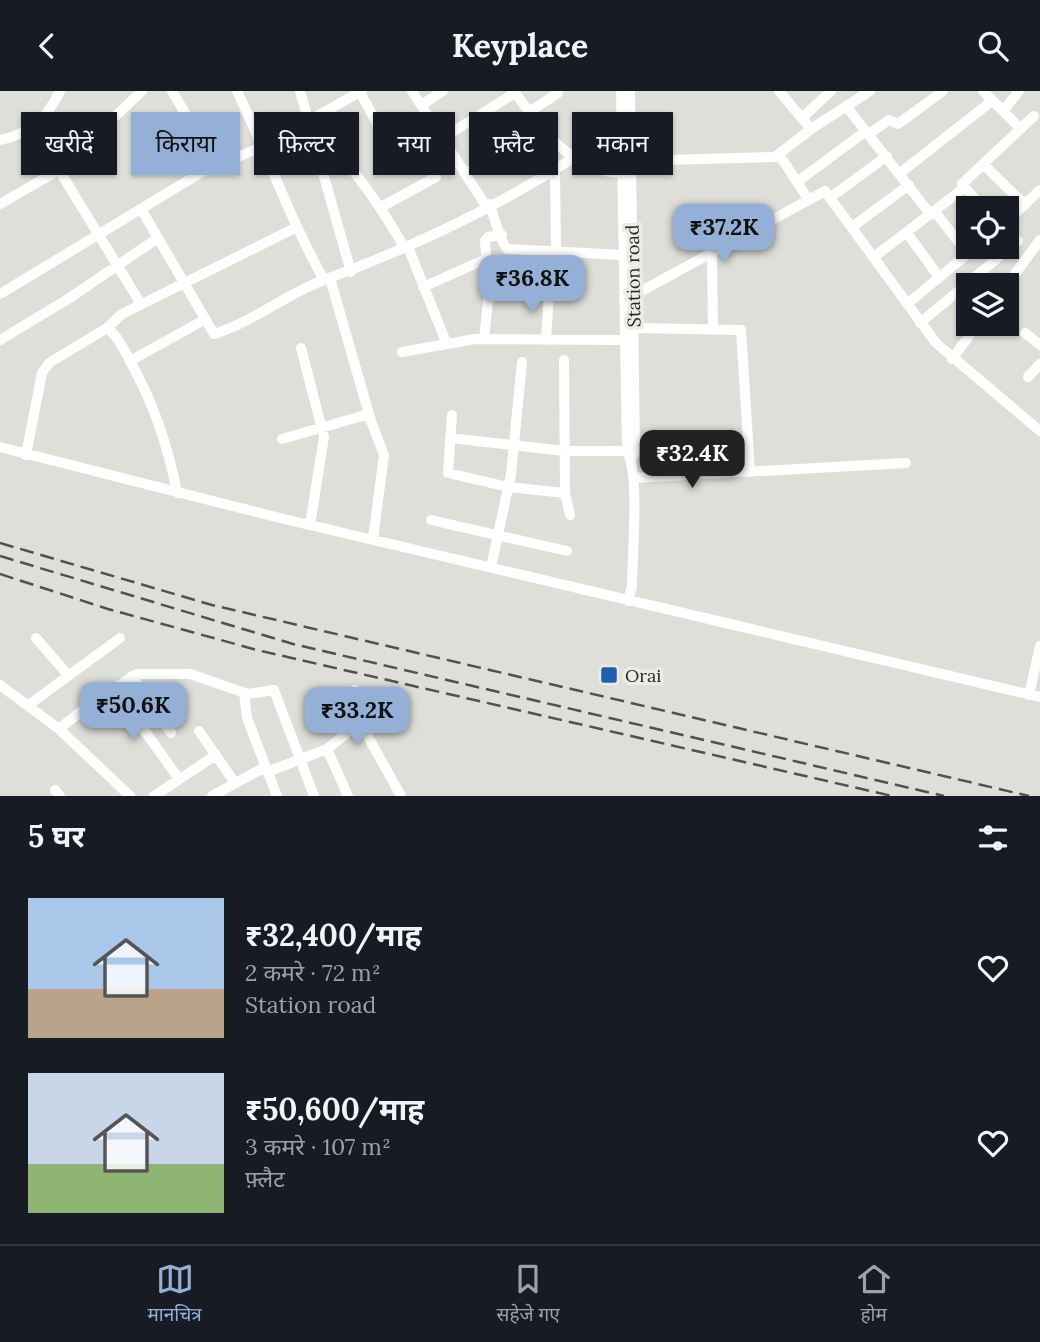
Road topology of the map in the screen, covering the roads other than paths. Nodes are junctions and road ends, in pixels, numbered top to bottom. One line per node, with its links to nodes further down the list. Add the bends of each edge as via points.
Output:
1 (60, 91): 39 (street, via 40,122)
2 (142, 91): 30 (street)
3 (172, 91): 23 (street)
4 (237, 91): 34 (street)
5 (300, 91): 24 (street)
6 (412, 91): 20 (street)
7 (443, 91): 20 (street)
8 (621, 91): 28 (street, Station road)
9 (630, 91): 29 (street, Station road)
10 (779, 91): 33 (street)
11 (831, 91): 33 (street)
12 (870, 91): 21 (street)
13 (943, 91): 38 (street, via 898,124 889,120)
14 (983, 91): 19 (street)
15 (1019, 91): 22 (street)
16 (361, 92): 25 (street); 31 (street)
17 (515, 92): 27 (street); 37 (street)
18 (558, 93): 27 (street)
19 (992, 101): 22 (street); 49 (street)
20 (421, 105): 26 (street)
21 (846, 106): 35 (street); 38 (street)
22 (1003, 111): 36 (street)
23 (184, 112)
24 (306, 112)
25 (324, 112)
26 (426, 112)
27 (529, 112)
28 (621, 112)
29 (630, 112)
30 (117, 115)
31 (373, 115)
32 (1034, 116): 36 (street)
33 (802, 118): 35 (street)
34 (254, 126)
35 (811, 129): 42 (street)
36 (1021, 129): 46 (street)
37 (455, 130)
38 (868, 132): 43 (street); 61 (street)
39 (0, 140)
40 (558, 143): 44 (street)
41 (455, 156): 48 (street)
42 (779, 156): 45 (street); 61 (street)
43 (887, 156): 49 (street); 66 (street)
44 (572, 157)
45 (673, 160)
46 (983, 164): 63 (street, via 963,182); 70 (street)
47 (469, 171): 48 (street)
48 (466, 173): 69 (street)
49 (900, 173): 62 (street)
50 (51, 175): 68 (street)
51 (63, 175): 80 (street)
52 (200, 175): 72 (street)
53 (275, 175): 75 (street)
54 (323, 175): 92 (street)
55 (354, 175): 71 (street)
56 (544, 175): 69 (street)
57 (555, 175): 84 (street)
58 (621, 175): 86 (street, Station road)
59 (631, 175): 101 (street, Station road)
60 (436, 177): 71 (street)
61 (797, 182): 67 (street)
62 (909, 185): 74 (street); 76 (street)
63 (964, 188): 65 (street); 74 (street)
64 (1040, 190): 70 (street)
65 (972, 196)
66 (831, 197): 67 (street, via 825,191); 76 (street)
67 (808, 199): 85 (street)
68 (0, 204)
69 (487, 205): 78 (street); 83 (street)
70 (1025, 205): 73 (street)
71 (381, 207): 83 (street)
72 (141, 209): 80 (street); 81 (street)
73 (1019, 210)
74 (933, 213): 77 (street); 79 (street)
75 (295, 227): 95 (street); 96 (street)
76 (852, 227): 87 (street)
77 (907, 233): 87 (street); 94 (street)
78 (502, 235): 84 (street, via 507,249); 88 (street, via 486,239)
79 (956, 235)
80 (97, 236): 91 (street); 99 (street)
81 (158, 238): 91 (street); 96 (street)
82 (1038, 247): 93 (street)
83 (406, 248): 92 (street); 97 (street)
84 (559, 252): 86 (street); 100 (street, via 563,292)
85 (712, 254): 101 (street); 108 (street)
86 (623, 255): 101 (street, Station road)
87 (874, 257): 103 (street)
88 (486, 259): 97 (street); 98 (street)
89 (961, 259): 94 (street)
90 (996, 259): 105 (street)
91 (117, 267): 102 (street); 113 (street)
92 (351, 272): 95 (street)
93 (1017, 273)
94 (939, 277): 103 (street)
95 (327, 279): 104 (street, via 218,333 211,332); 125 (street)
96 (184, 283): 102 (street); 104 (street)
97 (423, 287): 115 (street)
98 (489, 292): 100 (street); 111 (street)
99 (0, 294)
100 (549, 294): 112 (street)
101 (629, 298): 107 (street, Station road); 114 (street, Station road)
102 (141, 304): 106 (street)
103 (907, 304): 105 (street)
104 (204, 320): 121 (street)
105 (920, 323): 119 (street)
106 (107, 328): 121 (street); 134 (street, via 44,367)
107 (634, 328): 108 (street); 135 (street, Station road, via 635,452)
108 (713, 329): 137 (street, via 741,330)
109 (1025, 333): 116 (street)
110 (969, 336): 119 (street)
111 (484, 339): 112 (street); 115 (street)
112 (546, 339): 114 (street)
113 (0, 340)
114 (625, 340): 135 (street, Station road)
115 (446, 342): 118 (street)
116 (1040, 345)
117 (300, 348): 127 (street)
118 (402, 352)
119 (953, 359): 128 (street)
120 (564, 360): 133 (street)
121 (130, 361): 140 (street, via 160,421)
122 (522, 362): 131 (street)
123 (1040, 364): 124 (street)
124 (1028, 377)
125 (369, 414): 127 (street); 146 (street, via 384,460)
126 (452, 415): 129 (street)
127 (323, 428): 130 (street); 144 (street)
128 (1040, 431)
129 (450, 438): 131 (street); 139 (street, via 447,473)
130 (282, 439)
131 (514, 444): 133 (street); 139 (street)
132 (0, 447): 134 (street)
133 (565, 451): 135 (street); 141 (street)
134 (26, 455): 140 (street)
135 (629, 455): 138 (street, Station road)
136 (906, 463): 137 (street)
137 (750, 472): 138 (street)
138 (633, 478): 149 (street, Station road)
139 (508, 487): 141 (street); 145 (street)
140 (177, 493): 144 (street)
141 (565, 493): 142 (street)
142 (570, 515)
143 (430, 520): 145 (street)
144 (310, 525): 146 (street)
145 (498, 534): 147 (street); 148 (street)
146 (373, 539): 148 (street)
147 (567, 551)
148 (491, 567): 149 (street)
149 (628, 601): 159 (street)
150 (36, 638): 153 (street)
151 (120, 638): 153 (street)
152 (1040, 646): 159 (street)
153 (68, 675): 161 (street)
154 (132, 676): 156 (street); 158 (street, via 190,674); 165 (street)
155 (0, 685): 161 (street)
156 (114, 688): 163 (street); 170 (street)
157 (355, 690): 162 (street)
158 (244, 693): 168 (street, via 276,691); 169 (street, via 247,718)
159 (1028, 695): 160 (street)
160 (1040, 697)
161 (30, 704): 163 (street)
162 (359, 723): 166 (street); 178 (street)
163 (59, 729): 172 (street)
164 (199, 731): 167 (street)
165 (171, 733)
166 (327, 749): 168 (street); 177 (street)
167 (216, 755): 170 (street); 171 (street)
168 (300, 760): 169 (street); 176 (street)
169 (266, 770): 171 (street); 175 (street)
170 (179, 779): 173 (street)
171 (235, 783): 174 (street)
172 (126, 795)
173 (154, 796)
174 (212, 796)
175 (277, 796)
176 (314, 796)
177 (348, 796)
178 (401, 796)

